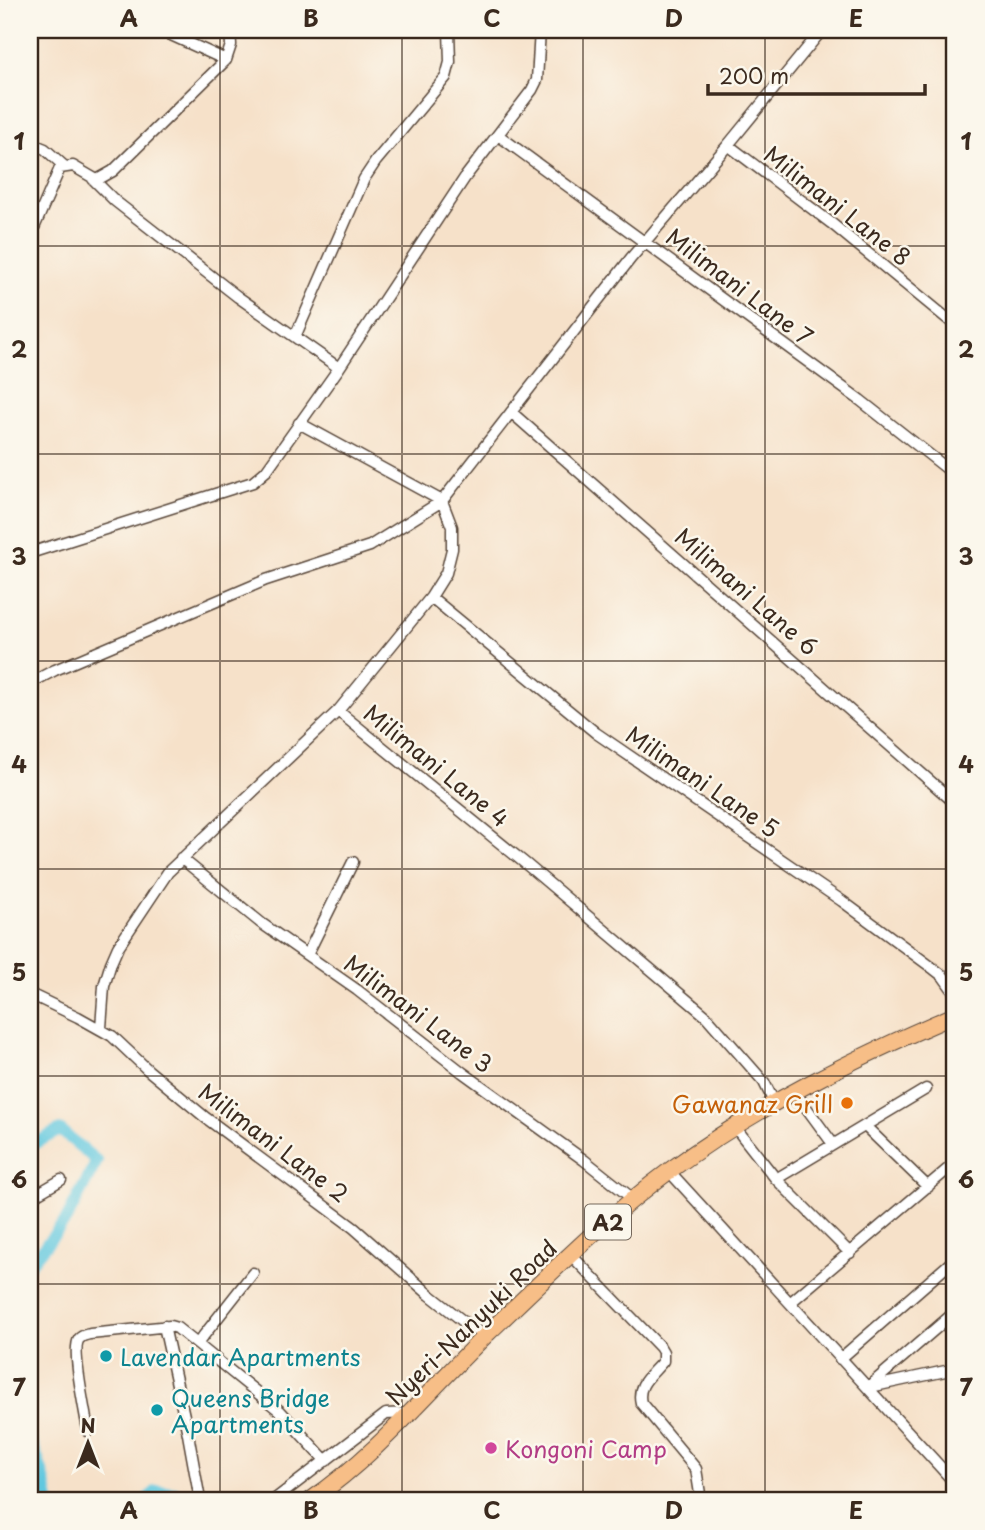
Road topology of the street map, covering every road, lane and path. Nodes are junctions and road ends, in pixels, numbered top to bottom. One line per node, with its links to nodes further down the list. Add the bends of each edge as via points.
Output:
1 (160, 30): 6 (street)
2 (230, 30): 6 (street)
3 (450, 30): 15 (street, via 446,77 364,179)
4 (540, 30): 7 (street, via 537,80)
5 (821, 30): 9 (street)
6 (226, 60): 11 (street, via 113,171)
7 (498, 135): 13 (street, Milimani Lane 7); 16 (street)
8 (30, 142): 10 (street)
9 (728, 145): 13 (street); 14 (street, Milimani Lane 8)
10 (64, 166): 11 (street, via 73,166); 12 (street, via 57,172)
11 (93, 179): 15 (street, via 238,298)
12 (30, 236)
13 (646, 243): 17 (street); 19 (street, Milimani Lane 7)
14 (955, 325)
15 (295, 337): 16 (street)
16 (339, 368): 18 (street)
17 (511, 412): 20 (street); 25 (street, Milimani Lane 6)
18 (299, 423): 20 (street); 21 (street, via 267,471 253,482)
19 (955, 475)
20 (442, 501): 22 (street, via 452,527 452,549 446,573); 23 (street, via 370,546 266,580)
21 (30, 553)
22 (431, 597): 24 (street); 29 (street, Milimani Lane 5, via 596,733 842,901 934,968)
23 (30, 683)
24 (338, 711): 26 (street, Milimani Lane 4); 35 (street, Milimani Lane 4, via 706,1016 764,1082)
25 (955, 803)
26 (181, 858): 28 (street, Milimani Lane 3); 32 (street, Milimani Lane 4, via 118,947 104,986)
27 (352, 862): 28 (street)
28 (307, 955): 45 (street, Milimani Lane 3)
29 (955, 993)
30 (30, 995): 32 (street, Milimani Lane 2)
31 (955, 1014): 34 (highway, Nyeri-Nanyuki Road / A2)
32 (101, 1028): 53 (street, Milimani Lane 2, via 206,1118 354,1228 430,1295)
33 (926, 1089): 37 (street)
34 (794, 1091): 35 (highway, Nyeri-Nanyuki Road / A2); 38 (street)
35 (774, 1101): 36 (highway, Nyeri-Nanyuki Road / A2)
36 (734, 1127): 40 (highway, Nyeri-Nanyuki Road / A2); 41 (street)
37 (866, 1127): 38 (street); 43 (street)
38 (833, 1144): 41 (street)
39 (955, 1163): 43 (street)
40 (669, 1171): 45 (highway, Nyeri-Nanyuki Road / A2); 50 (street)
41 (776, 1179): 46 (street)
42 (61, 1180): 44 (street)
43 (928, 1187): 46 (street)
44 (30, 1198)
45 (633, 1199): 47 (highway, Nyeri-Nanyuki Road / A2)
46 (850, 1253): 50 (street)
47 (571, 1255): 53 (highway, Nyeri-Nanyuki Road / A2); 67 (street, via 663,1352 663,1361 641,1386 641,1403 696,1469)
48 (955, 1259): 55 (street)
49 (253, 1273): 54 (street)
50 (791, 1302): 55 (street)
51 (955, 1312): 57 (street)
52 (164, 1326): 54 (street, via 177,1328); 59 (street, via 90,1334 78,1341); 64 (street)
53 (486, 1335): 58 (highway, Nyeri-Nanyuki Road / A2)
54 (197, 1344): 60 (street, via 280,1411)
55 (840, 1359): 57 (street)
56 (955, 1369): 57 (street)
57 (868, 1387): 61 (street)
58 (410, 1413): 60 (street, via 386,1414); 66 (highway, Nyeri-Nanyuki Road / A2)
59 (88, 1431)
60 (326, 1461): 65 (street)
61 (955, 1483)
62 (30, 1492): 63 (street)
63 (33, 1500)
64 (200, 1500)
65 (274, 1500)
66 (311, 1500)
67 (701, 1500)

